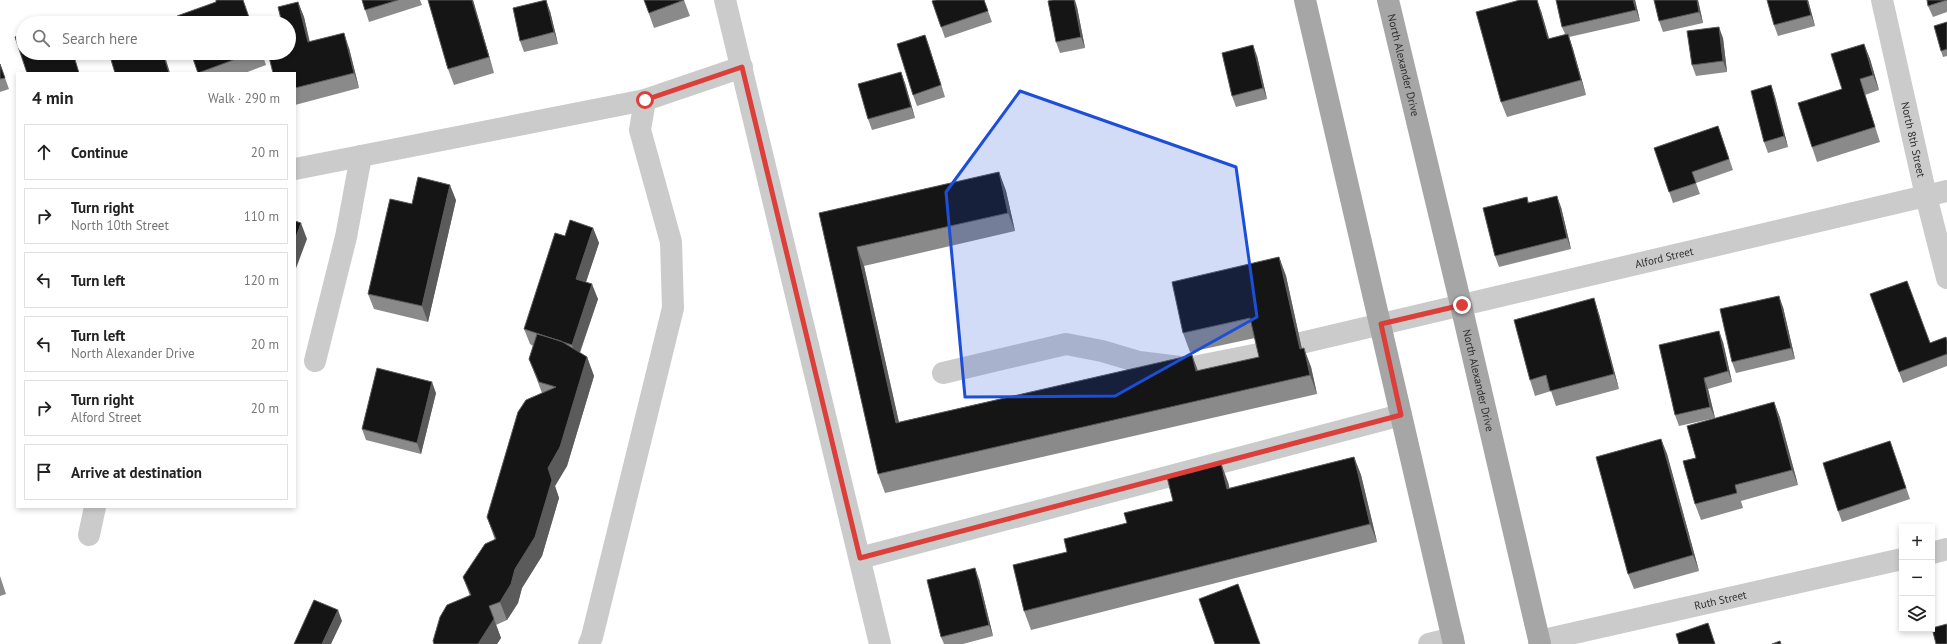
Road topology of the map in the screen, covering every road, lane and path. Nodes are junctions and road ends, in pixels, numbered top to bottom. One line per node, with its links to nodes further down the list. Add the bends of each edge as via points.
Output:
1 (725, 0): 5 (street)
2 (1305, 0): 12 (main road)
3 (1388, 0): 11 (main road, North Alexander Drive)
4 (1882, 0): 9 (street, North 8th Street)
5 (742, 67): 6 (street); 22 (street)
6 (645, 100): 7 (street); 26 (street, via 640,130 671,242 673,308)
7 (361, 156): 8 (street); 15 (street, via 346,237)
8 (296, 169)
9 (1937, 194): 10 (street, North 8th Street); 11 (street, Alford Street)
10 (1947, 278)
11 (1462, 305): 12 (street, Alford Street); 25 (main road, North Alexander Drive)
12 (1381, 324): 13 (street, Alford Street); 17 (main road)
13 (1301, 343)
14 (1259, 354): 16 (street, via 1188,368 1139,362 1066,344)
15 (315, 361)
16 (944, 373)
17 (1401, 415): 22 (street); 24 (main road)
18 (95, 508): 19 (street)
19 (89, 535)
20 (1947, 549): 21 (street)
21 (1935, 552)
22 (860, 558): 27 (street)
23 (1899, 560): 25 (street, Ruth Street)
24 (1454, 641): 28 (street)
25 (1539, 642)
26 (589, 644)
27 (880, 644)
28 (1428, 644)

